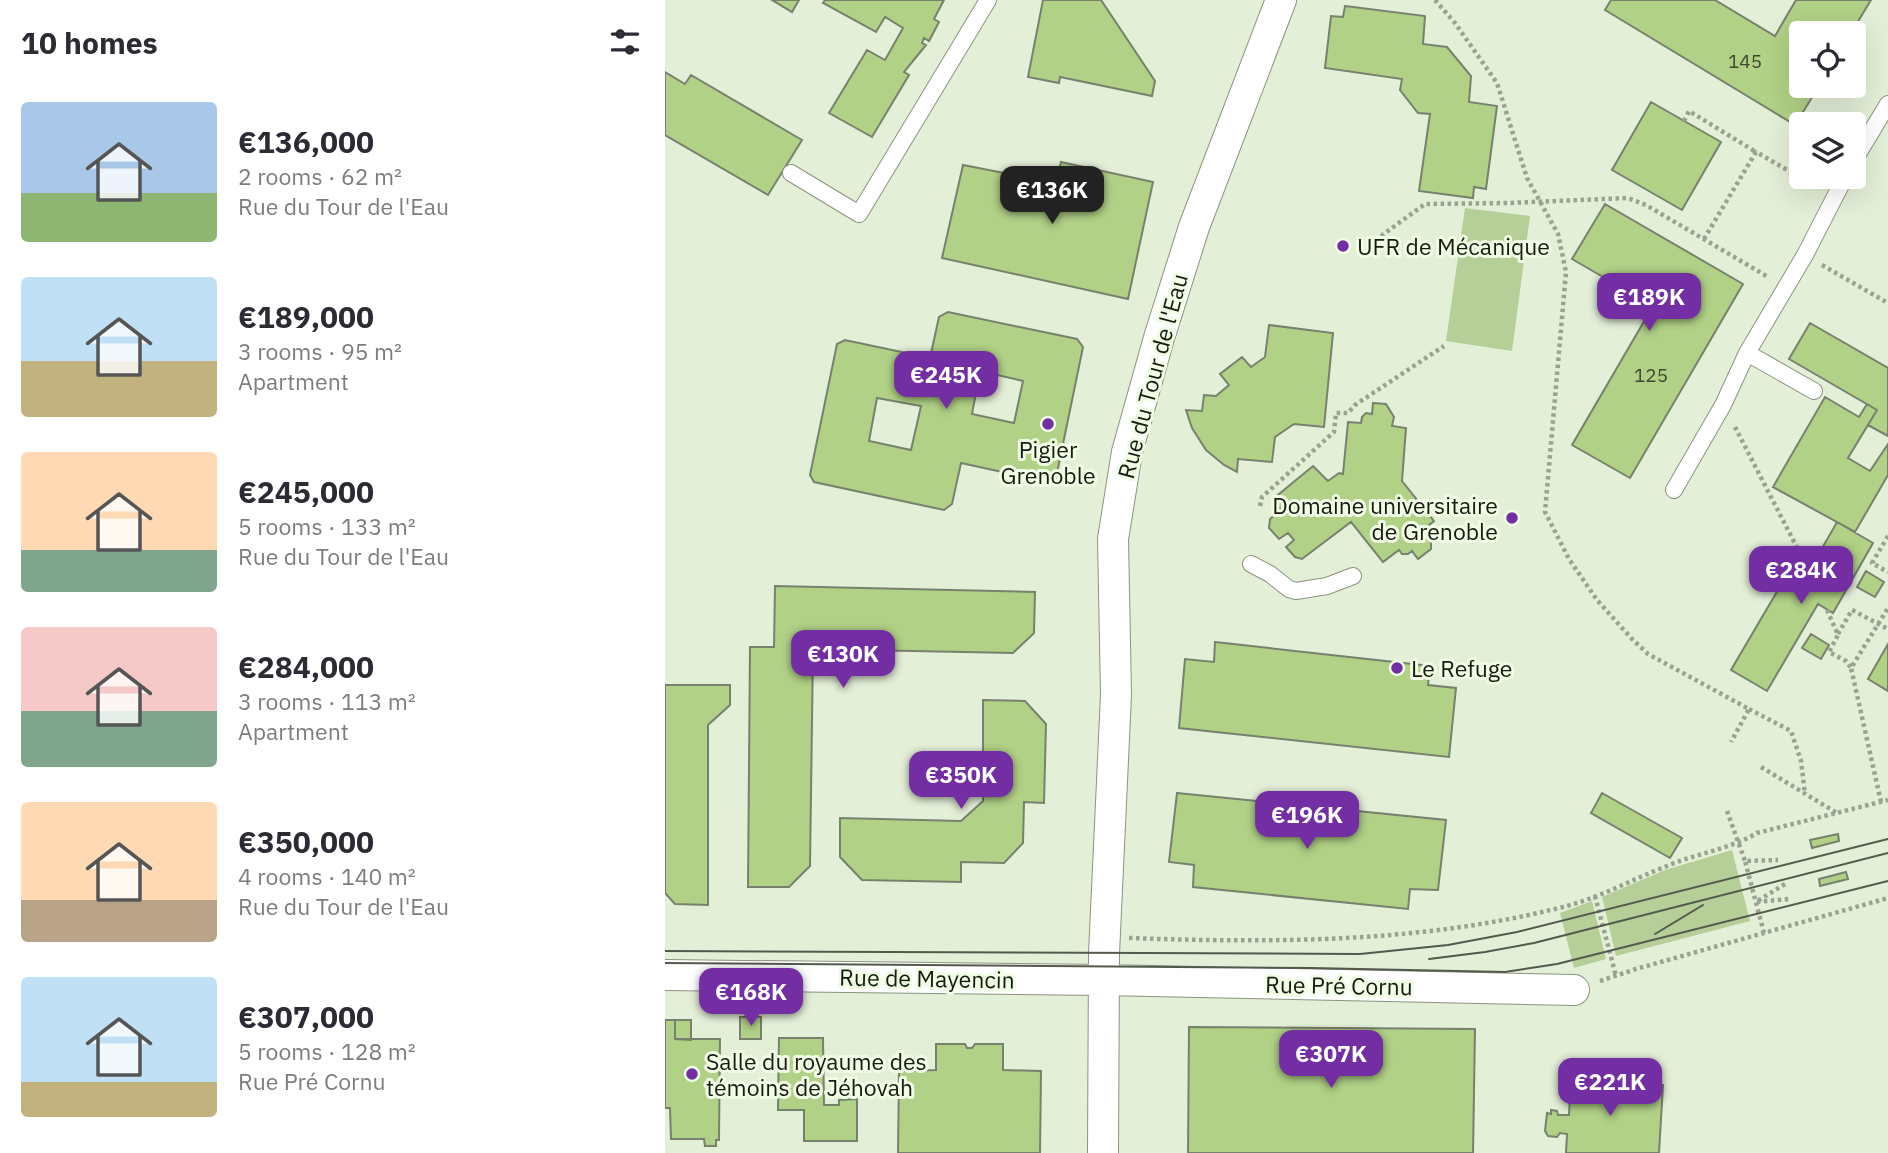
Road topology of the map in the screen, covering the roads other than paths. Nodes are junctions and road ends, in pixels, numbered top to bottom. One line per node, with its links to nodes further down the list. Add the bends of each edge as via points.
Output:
1 (988, 0): 5 (lane, via 859,214)
2 (1281, 0): 13 (street, Rue du Tour de l'Eau, via 1194,227 1127,452 1113,539 1116,695)
3 (1888, 104): 4 (lane)
4 (1866, 140)
5 (791, 173)
6 (1837, 189): 7 (lane)
7 (1747, 353): 8 (lane); 9 (lane)
8 (1814, 391)
9 (1674, 490)
10 (1251, 564): 11 (lane, via 1296,591)
11 (1353, 576)
12 (665, 975): 13 (street, Rue de Mayencin)
13 (1104, 980): 14 (street, Rue Pré Cornu); 15 (street, Rue du Tour de l'Eau)
14 (1574, 990)
15 (1103, 1153)

